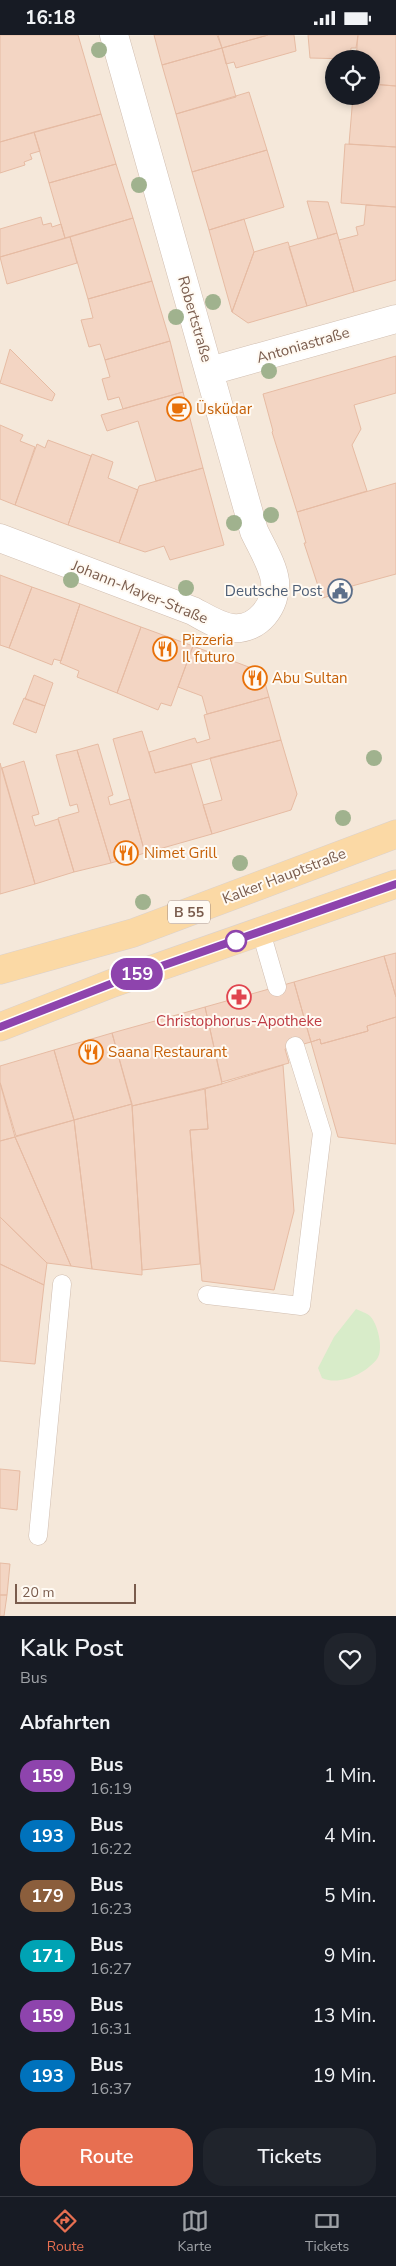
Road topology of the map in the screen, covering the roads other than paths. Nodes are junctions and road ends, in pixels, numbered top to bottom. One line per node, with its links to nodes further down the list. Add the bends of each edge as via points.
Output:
1 (114, 35): 3 (street, Robertstraße)
2 (396, 319): 3 (street, Antoniastraße)
3 (210, 371): 5 (street, Robertstraße, via 254,531 274,578)
4 (0, 537): 5 (street, Johann-Mayer-Straße, via 233,628 257,621)
5 (273, 602)
6 (396, 834): 9 (main road, Kalker Hauptstraße / B 55, via 133,933)
7 (396, 884): 8 (main road)
8 (261, 932): 10 (lane); 11 (main road, via 113,983)
9 (0, 970)
10 (277, 987)
11 (0, 1027)
12 (295, 1046): 14 (lane, via 322,1133 301,1306)
13 (62, 1284): 15 (lane)
14 (207, 1295)
15 (38, 1536)

